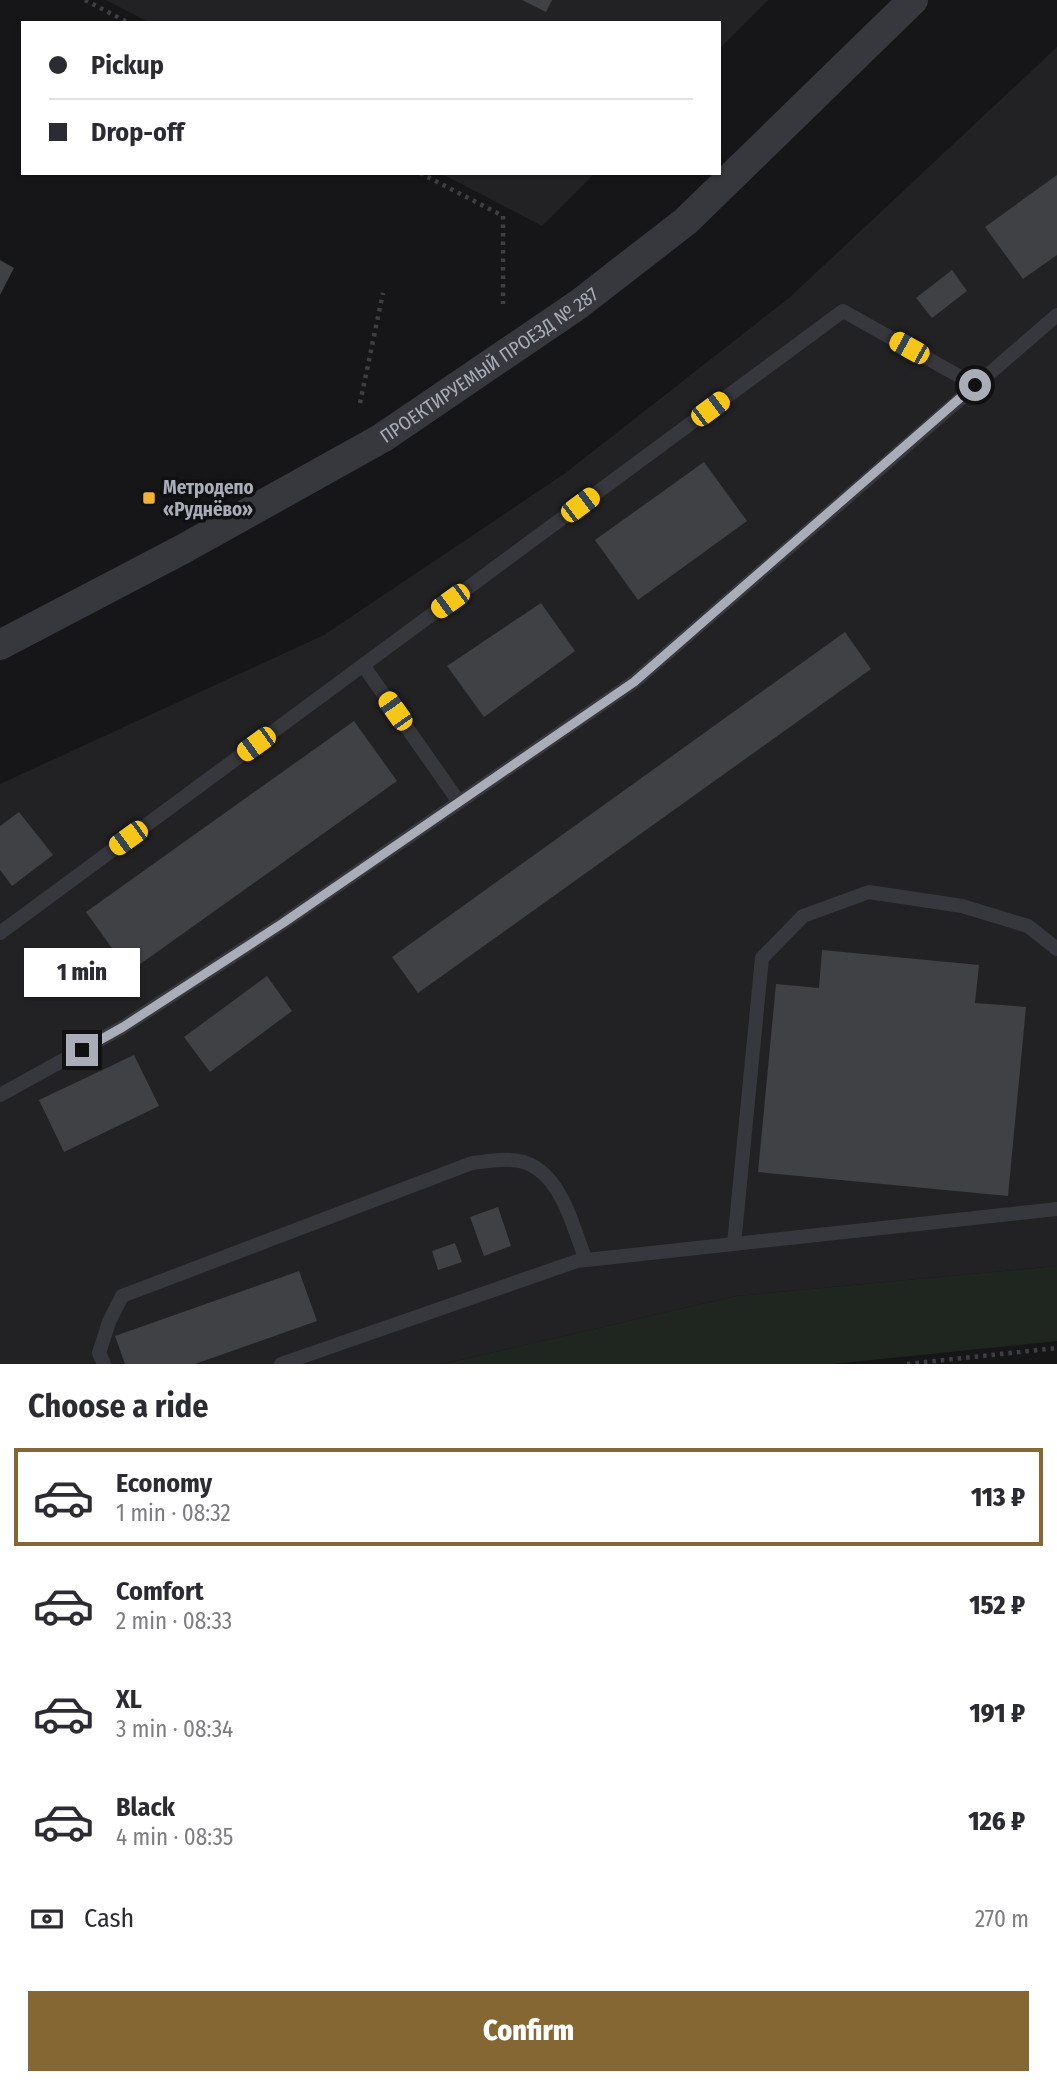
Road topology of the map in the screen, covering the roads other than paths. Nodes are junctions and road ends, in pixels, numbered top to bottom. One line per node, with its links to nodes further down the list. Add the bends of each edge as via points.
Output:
1 (913, 0): 4 (street, ПРОЕКТИРУЕМЫЙ ПРОЕЗД № 287, via 685,221 579,304 382,438)
2 (1057, 314): 3 (lane)
3 (975, 385): 5 (lane, via 843,311); 6 (lane, via 634,682)
4 (0, 645)
5 (363, 665): 6 (lane); 7 (lane)
6 (460, 802): 9 (lane, via 123,1027)
7 (0, 933)
8 (1057, 949): 11 (lane, via 1028,926 962,906 869,892 803,915 762,958)
9 (0, 1096)
10 (1057, 1209): 11 (lane)
11 (734, 1244): 12 (lane)
12 (586, 1260): 13 (lane, via 555,1184 538,1169 512,1160 472,1164 122,1296 99,1353); 14 (lane)
13 (104, 1364)
14 (281, 1364)

